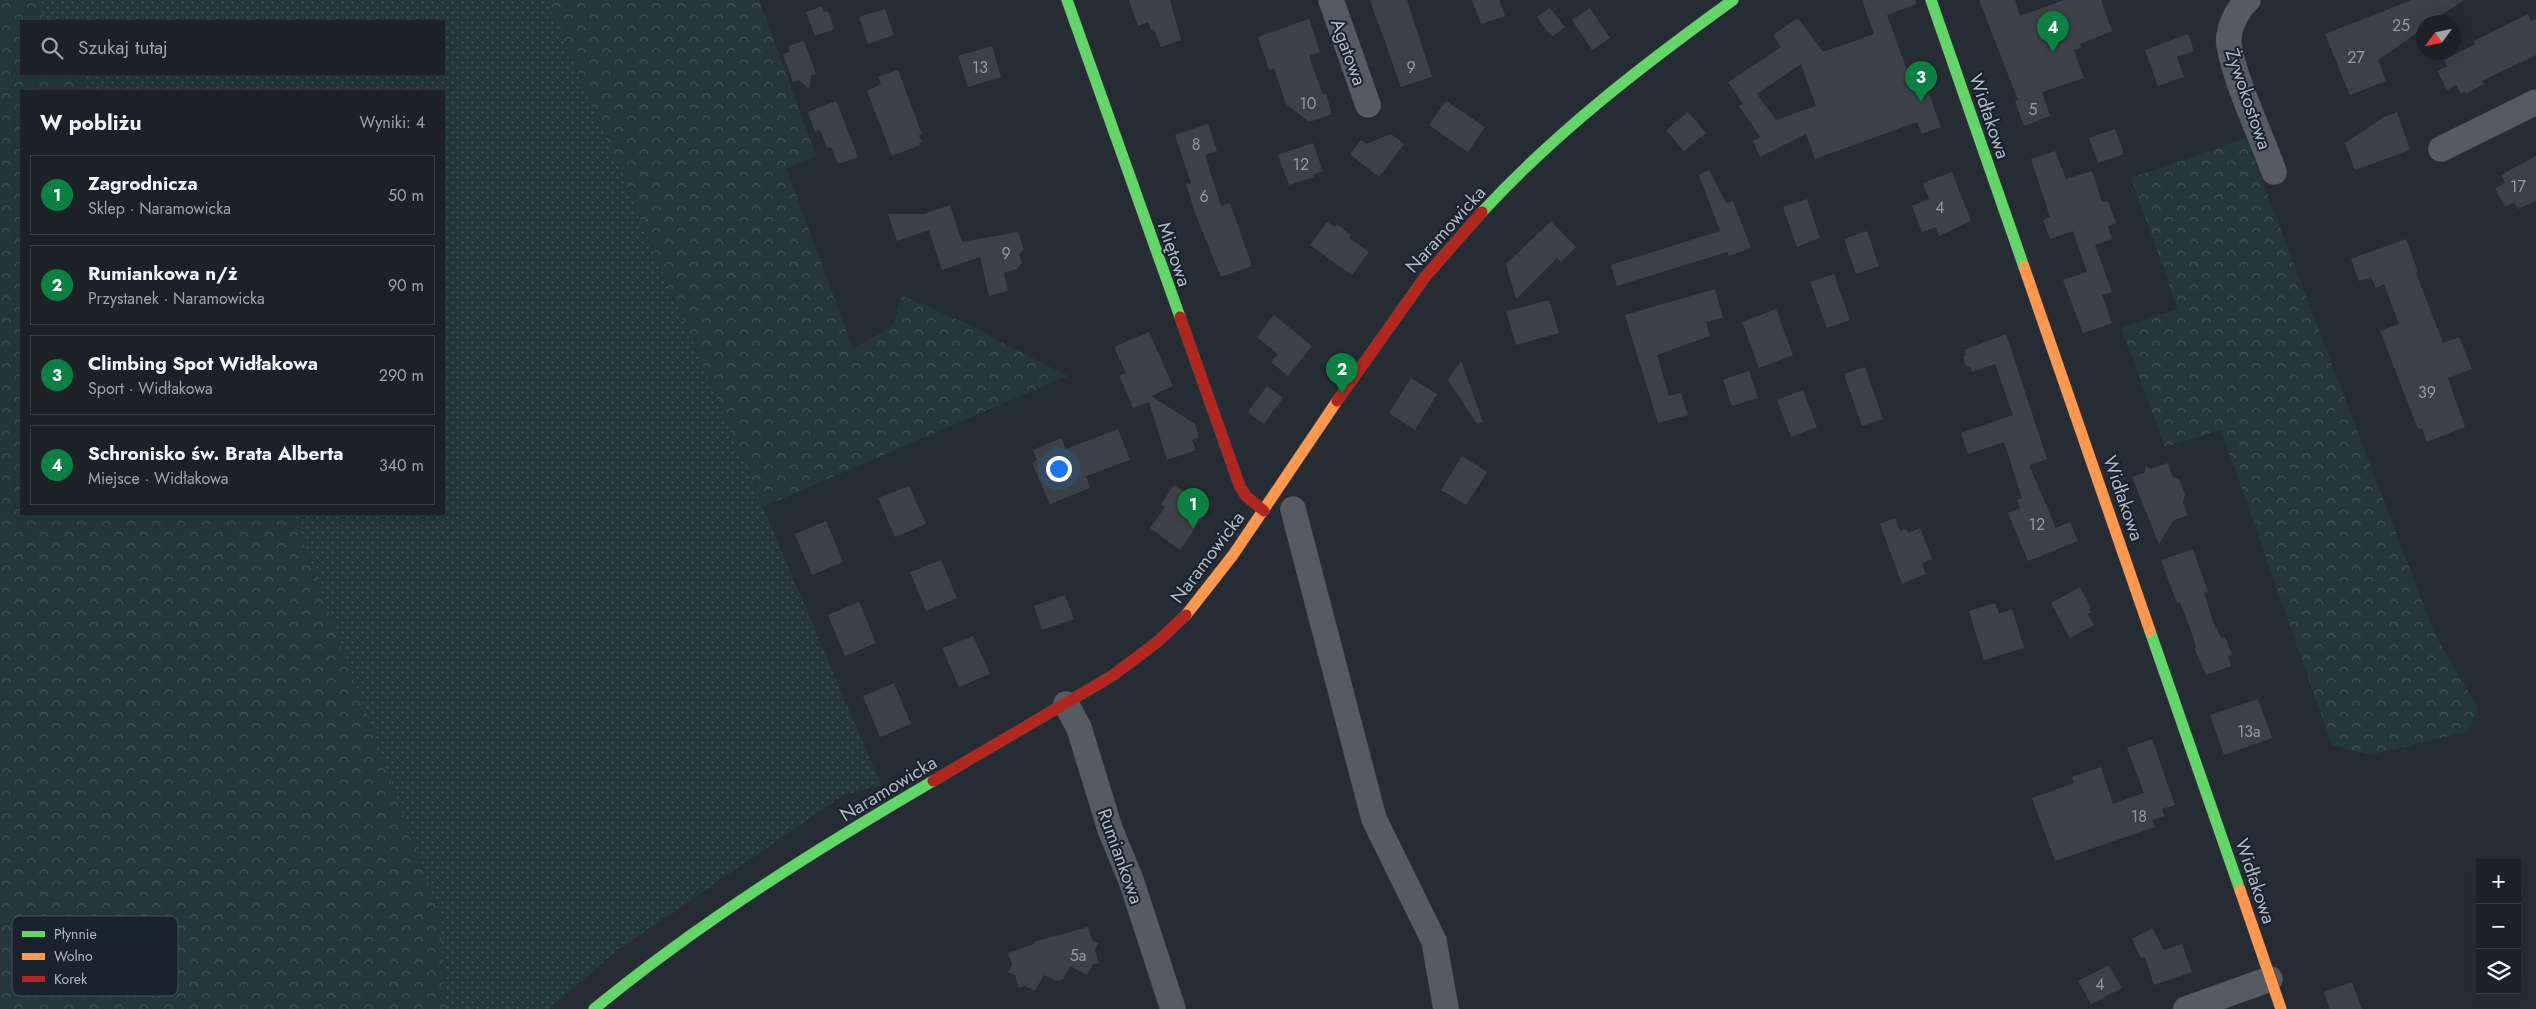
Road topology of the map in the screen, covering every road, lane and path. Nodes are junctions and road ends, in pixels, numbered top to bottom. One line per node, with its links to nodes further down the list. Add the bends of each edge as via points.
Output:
1 (1067, 0): 11 (street, Miętowa, via 1240,487)
2 (1331, 0): 7 (street, Agatowa)
3 (1734, 0): 11 (street, Naramowicka, via 1637,71 1586,114 1522,172 1457,239 1370,352)
4 (1932, 0): 13 (street, Widłakowa)
5 (2248, 0): 9 (street, Żywokostowa, via 2234,20 2229,43)
6 (2536, 102): 8 (street)
7 (1368, 105)
8 (2440, 149)
9 (2274, 172)
10 (1293, 510): 16 (street, via 1374,819 1434,942)
11 (1264, 511): 12 (street, Naramowicka, via 1207,590 1172,629 1125,668)
12 (1066, 704): 14 (street, Naramowicka, via 896,802 758,889 679,942); 15 (street, Rumiankowa, via 1079,728 1110,829 1131,880)
13 (2270, 978): 17 (street); 18 (street, Widłakowa)
14 (594, 1009)
15 (1173, 1009)
16 (1446, 1009)
17 (2186, 1009)
18 (2281, 1009)

